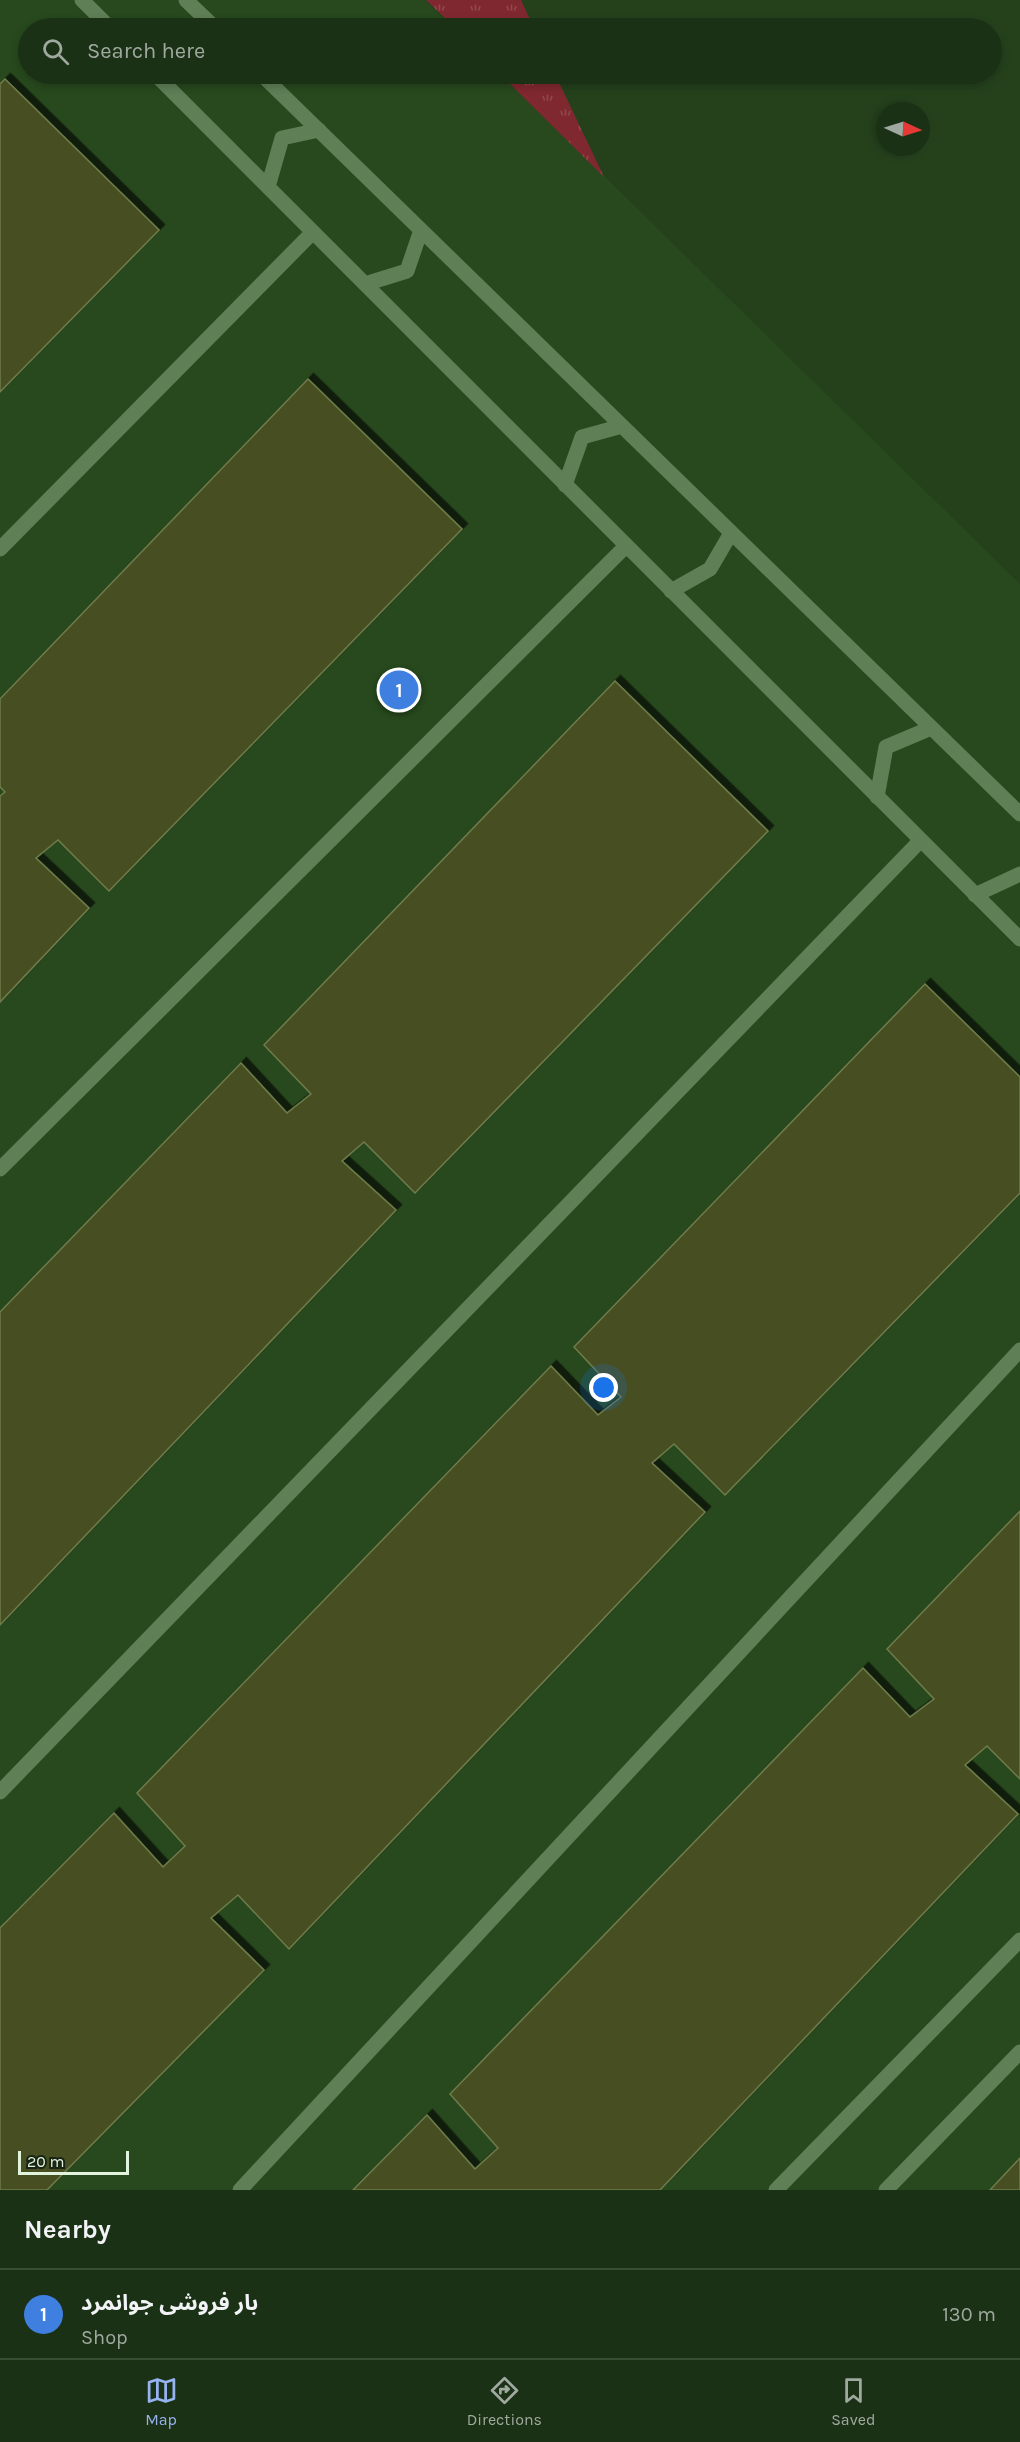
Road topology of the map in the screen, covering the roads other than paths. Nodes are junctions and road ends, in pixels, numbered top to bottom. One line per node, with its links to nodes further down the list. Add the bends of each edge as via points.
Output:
1 (82, 0): 3 (street)
2 (186, 0): 4 (street)
3 (100, 18)
4 (205, 18)
5 (165, 84): 8 (street)
6 (271, 84): 7 (street)
7 (319, 130): 8 (street, via 282,138); 9 (street)
8 (268, 187): 10 (street)
9 (421, 230): 11 (street, via 407,271); 12 (street)
10 (313, 232): 11 (street); 16 (street)
11 (365, 284): 13 (street)
12 (622, 426): 13 (street, via 582,436); 14 (street)
13 (565, 485): 15 (street)
14 (731, 533): 17 (street, via 710,569); 18 (street)
15 (626, 546): 17 (street); 25 (street)
16 (0, 549)
17 (671, 591): 19 (street)
18 (931, 728): 19 (street, via 886,747); 20 (street)
19 (877, 798): 21 (street)
20 (1020, 814)
21 (920, 841): 23 (street); 27 (street)
22 (1020, 874): 23 (street)
23 (975, 895): 24 (street)
24 (1020, 939)
25 (0, 1169)
26 (1020, 1350): 30 (street)
27 (0, 1792)
28 (1020, 1940): 31 (street)
29 (1020, 2052): 32 (street)
30 (240, 2190)
31 (776, 2190)
32 (886, 2190)

